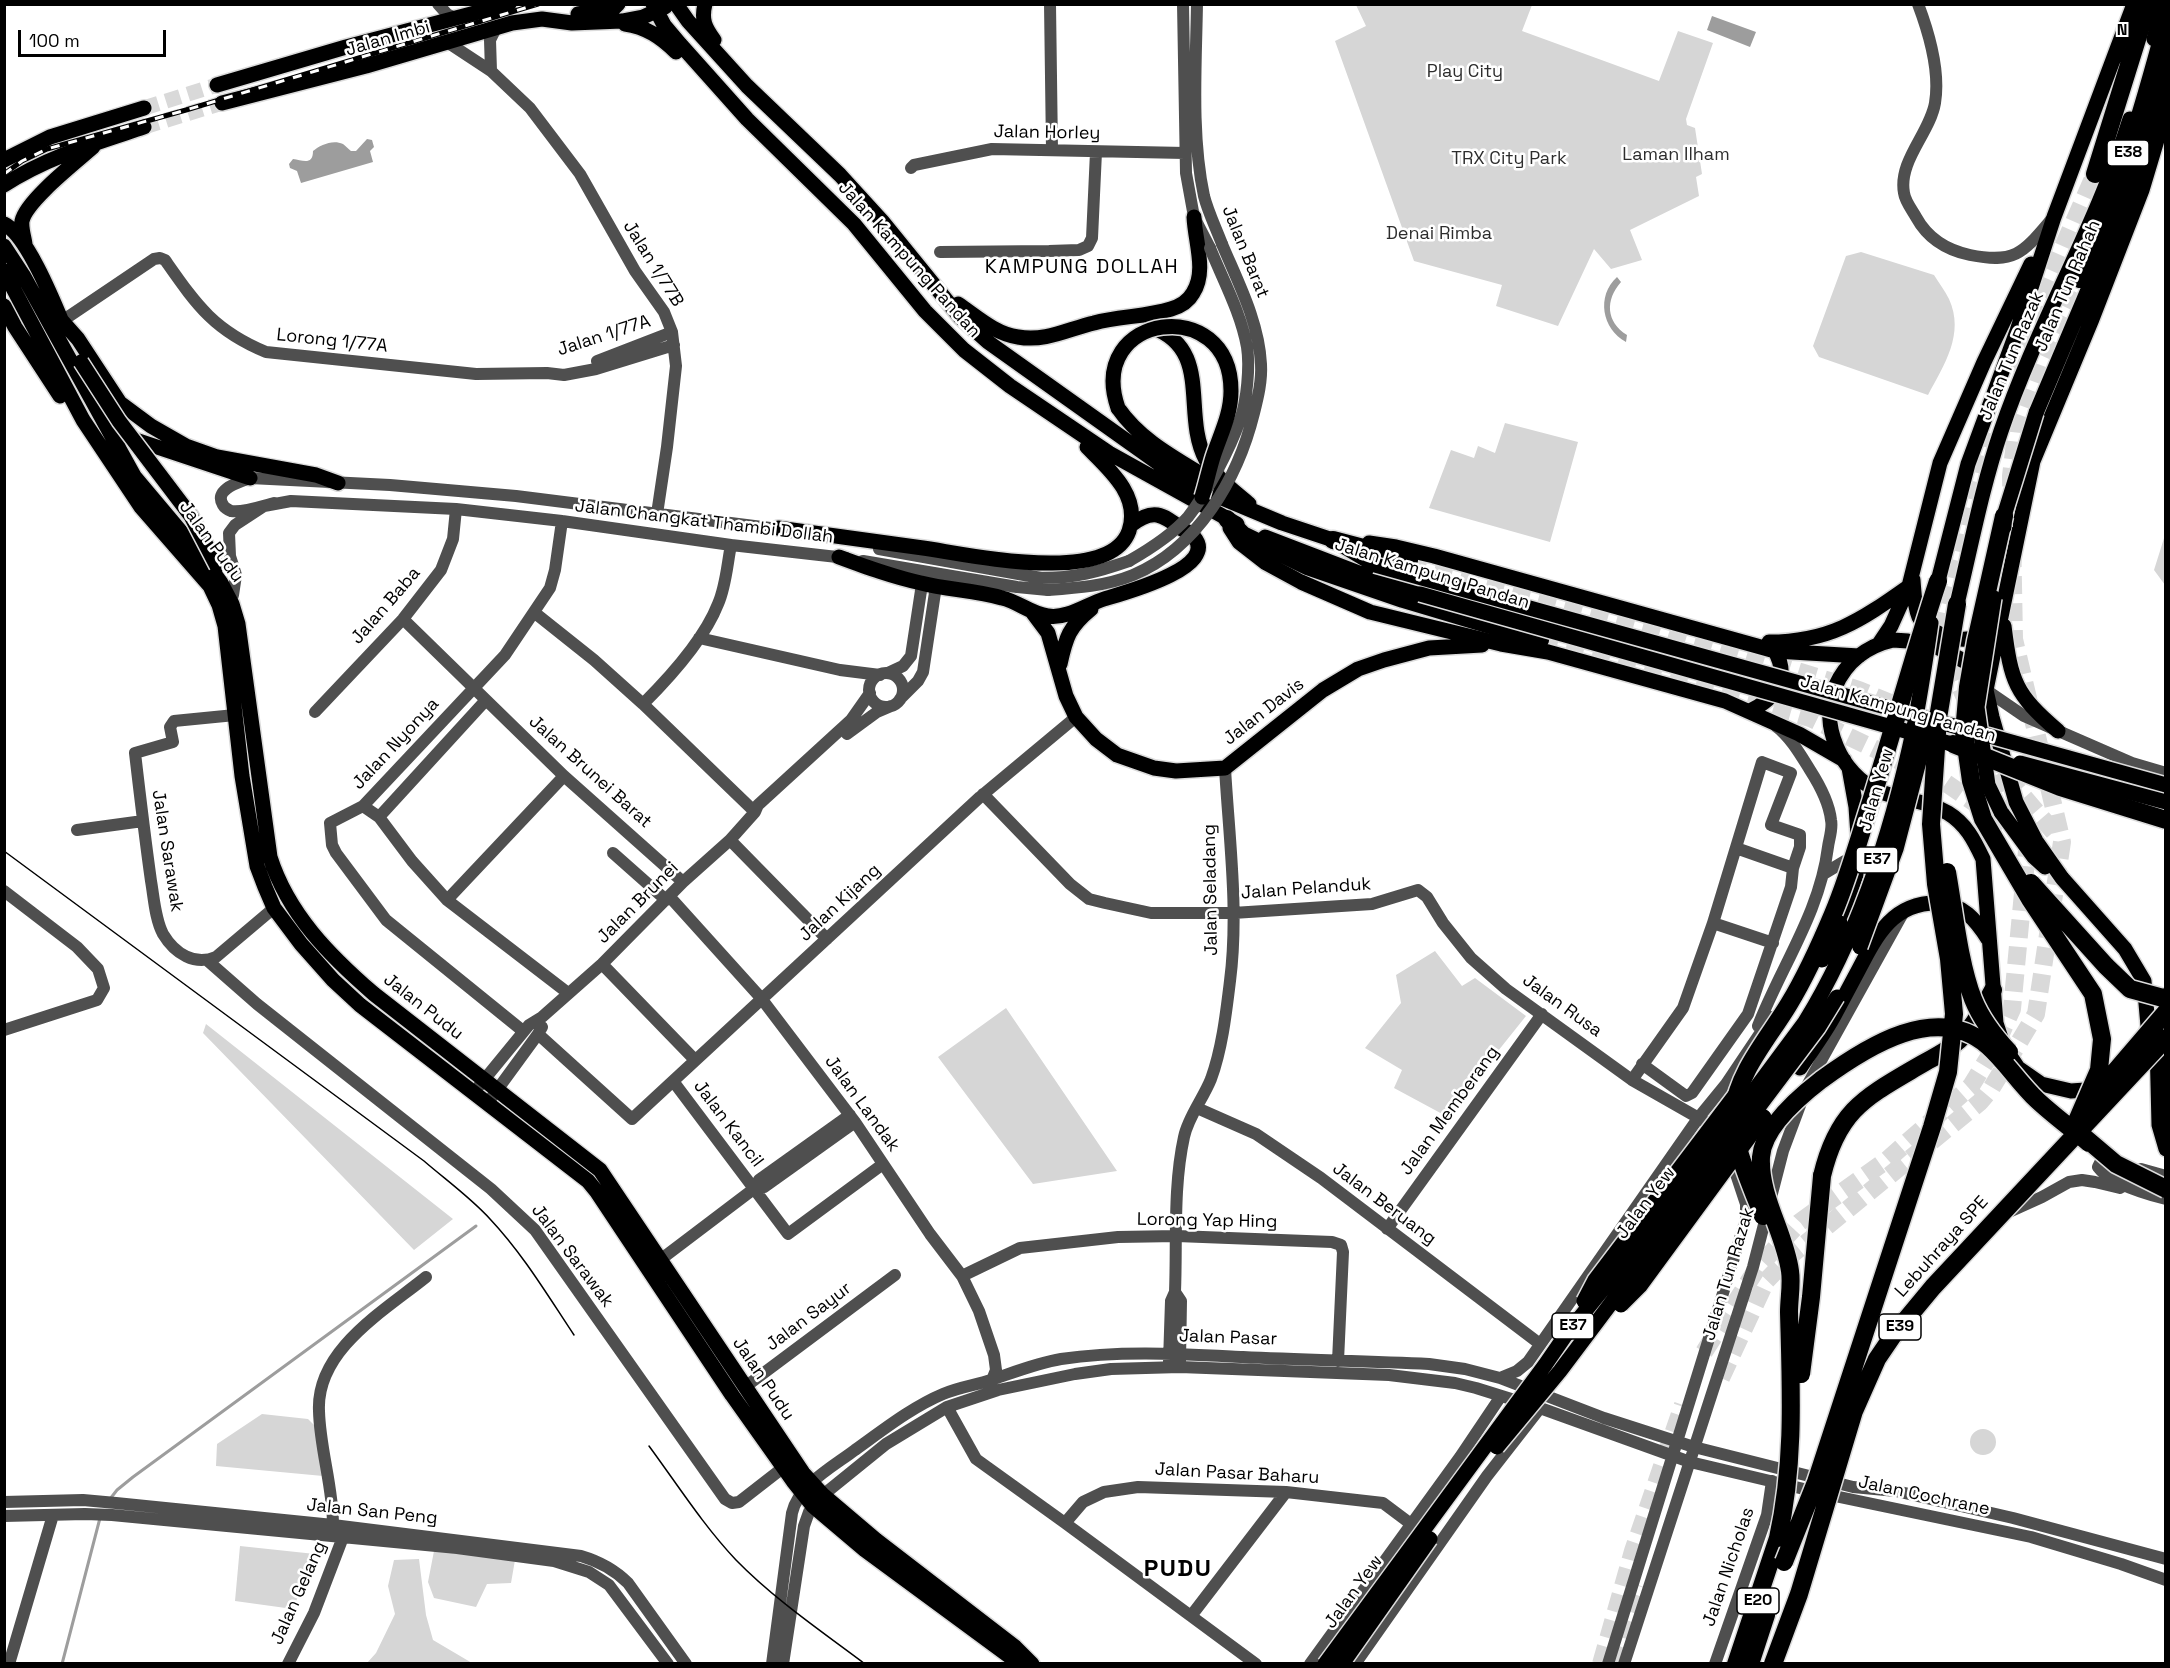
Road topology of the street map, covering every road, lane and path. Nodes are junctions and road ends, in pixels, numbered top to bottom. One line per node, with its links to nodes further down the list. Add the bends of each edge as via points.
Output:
1 (436, 4): 15 (street); 18 (street)
2 (509, 4): 15 (main road, Jalan Imbi)
3 (618, 4): 16 (main road, via 603,11)
4 (670, 4): 14 (main road, Jalan Imbi)
5 (676, 4): 24 (main road, Jalan Kampung Pandan)
6 (705, 4): 24 (main road, via 705,27)
7 (1050, 4): 33 (street)
8 (1183, 4): 35 (street, Jalan Barat)
9 (1197, 4): 45 (street, Jalan Barat, via 1198,153)
10 (1918, 4): 41 (street, via 1936,74 1936,89 1934,106 1904,177 1904,194 1923,229 1942,245 1964,253 2003,258 2013,257 2033,242)
11 (2134, 4): 41 (main road, Jalan Tun Razak)
12 (2148, 4): 38 (highway, E38)
13 (2163, 4): 84 (main road, Jalan Tun Razak / E37, via 2127,130 2094,217 2001,430)
14 (655, 7): 17 (main road, Jalan Imbi, via 642,17); 30 (main road, Jalan Kampung Pandan, via 680,44)
15 (455, 18): 18 (main road, Jalan Imbi)
16 (542, 19): 17 (main road, Jalan Imbi); 20 (main road, Jalan Imbi)
17 (605, 22): 30 (main road, via 638,26 656,34 734,115)
18 (431, 24): 25 (main road, Jalan Imbi)
19 (2166, 24): 48 (highway, E38, via 2129,150)
20 (496, 28): 21 (main road, Jalan Imbi); 23 (street, via 490,40)
21 (447, 42): 23 (street, Jalan 1/77B); 27 (main road, Jalan Imbi)
22 (2166, 70): 68 (main road, Jalan Tun Rahah, bridge, via 2128,195 2036,413)
23 (491, 71): 51 (street, Jalan 1/77B, via 530,108 580,174 635,271)
24 (735, 72): 26 (main road, Jalan Kampung Pandan)
25 (217, 85)
26 (747, 86): 30 (main road, via 717,58 709,59 709,66 745,106); 49 (main road, Jalan Kampung Pandan, via 840,175)
27 (222, 103)
28 (144, 108): 36 (main road, via 50,137)
29 (2166, 110): 85 (main road, via 2142,190 2033,461)
30 (747, 119): 59 (main road, Jalan Kampung Pandan, via 854,224 925,311 964,350)
31 (144, 127): 32 (main road)
32 (97, 143): 39 (main road, via 58,156); 43 (main road, via 33,202 22,222)
33 (1052, 150): 34 (street, Jalan Horley); 37 (street, Jalan Horley, via 992,149)
34 (1096, 152): 35 (street, Jalan Horley); 46 (street, via 1092,238 1088,246 1079,250)
35 (1185, 153): 40 (street, Jalan Barat)
36 (4, 160)
37 (911, 168)
38 (2095, 174)
39 (4, 185)
40 (1194, 217): 45 (street, Jalan Barat); 53 (main road, via 1200,276 1184,304 1170,310)
41 (2054, 217): 78 (main road, via 1940,463); 79 (main road, Jalan Tun Razak / E37, via 1968,464)
42 (4, 224): 43 (main road)
43 (25, 244): 52 (main road)
44 (4, 246): 58 (main road, Jalan Pudu)
45 (1216, 246): 62 (street, Jalan Barat, bridge, via 1247,349 1246,387 1240,419)
46 (940, 252)
47 (4, 271): 65 (main road, Jalan Pudu, via 83,420)
48 (2080, 279)
49 (936, 288): 53 (main road, via 999,332 1017,337 1057,336); 71 (main road, Jalan Kampung Pandan, via 988,342 1149,457 1203,490)
50 (6, 310): 65 (main road, via 95,453)
51 (664, 312): 54 (street, Jalan 1/77B); 55 (street, via 660,327)
52 (62, 321): 57 (street, Lorong 1/77A, via 160,258 215,323 266,352); 61 (main road, via 120,403 151,426 186,446 217,457 316,475); 82 (main road, bridge, via 81,362 119,421 191,516)
53 (1094, 322): 64 (main road, via 1146,325 1175,339 1184,349 1192,379 1197,435 1206,459 1217,475)
54 (673, 339): 55 (street, Jalan 1/77A); 56 (street, Jalan 1/77A, via 596,369 564,375); 67 (street, Jalan 1/77B, via 676,366)
55 (645, 344): 56 (street, Jalan 1/77A)
56 (547, 373): 57 (street, Jalan 1/77A)
57 (476, 374)
58 (94, 406): 60 (main road, via 122,435); 89 (main road, Jalan Pudu, via 135,476 221,583)
59 (1066, 425): 69 (main road, Jalan Kampung Pandan); 72 (main road, via 1124,486 1130,502)
60 (250, 478): 61 (street, Jalan Changkat Thambi Dollah); 63 (street, via 224,491 221,503 225,508 231,511)
61 (338, 483): 67 (street, Jalan Changkat Thambi Dollah, via 516,496)
62 (1209, 500): 64 (main road, bridge, via 1213,457 1230,402 1227,365 1214,343 1197,332 1177,326 1155,327 1135,337 1117,358 1113,375 1118,408 1141,436); 80 (street, Jalan Changkat Thambi Dollah, bridge, via 1154,547 1130,561)
63 (274, 503): 66 (street, Jalan Changkat Thambi Dollah, via 310,501); 82 (street, Jalan Changkat Thambi Dollah, via 235,525 229,533 236,574)
64 (1249, 504): 71 (main road)
65 (141, 507): 109 (main road, Jalan Pudu, via 217,598 225,626)
66 (456, 509): 70 (street, Jalan Changkat Thambi Dollah); 88 (street, Jalan Baba, via 446,560)
67 (657, 514): 73 (street, Jalan Changkat Thambi Dollah)
68 (2004, 516): 90 (highway, bridge, via 1986,557); 116 (highway, bridge); 149 (main road, Jalan Tun Rahah, bridge, via 2004,547 1977,707 1988,784 2001,812 2034,857)
69 (1227, 519): 92 (highway, via 1243,535 1306,566); 94 (main road, via 1239,542 1266,563 1301,582 1370,612); 116 (main road, Jalan Kampung Pandan, bridge, via 1311,556 1420,594)
70 (562, 522): 75 (street, Jalan Changkat Thambi Dollah); 86 (street, Jalan Nyonya, via 550,588)
71 (1282, 523): 74 (main road, Jalan Kampung Pandan)
72 (1131, 525): 73 (main road, via 1126,539 1109,553 1083,562 1049,564); 83 (main road, via 1141,517 1164,516 1194,538 1195,557 1141,588)
73 (778, 528): 80 (street, Jalan Changkat Thambi Dollah, via 1041,578)
74 (1333, 540): 77 (highway); 93 (main road, via 1405,549); 123 (main road, Jalan Kampung Pandan, bridge, via 1375,565)
75 (730, 545): 76 (street, Jalan Changkat Thambi Dollah); 91 (street, via 718,605)
76 (839, 557): 80 (street, Jalan Changkat Thambi Dollah, via 1017,587); 81 (main road)
77 (1409, 560)
78 (1911, 581): 85 (main road, via 1920,619 1933,631 1963,640 1981,636); 93 (main road, via 1869,615 1825,636 1793,642); 95 (main road)
79 (1938, 581): 114 (main road, Jalan Tun Razak / E37, bridge); 199 (highway, bridge, via 1844,885 1803,980 1747,1070 1734,1106 1735,1134 1768,1230)
80 (1050, 584)
81 (929, 585): 87 (main road, via 1002,598); 100 (street, via 911,656 903,666); 105 (street, Jalan Brunei, via 923,672)
82 (233, 595): 89 (main road)
83 (1103, 599): 87 (main road, via 1064,616); 99 (main road, via 1070,629)
84 (1957, 604): 111 (highway, bridge); 114 (main road, Jalan Tun Razak / E37, bridge)
85 (2004, 608): 102 (main road); 115 (main road, via 2011,671 2020,692)
86 (535, 613): 101 (street, Jalan Nyonya, via 505,655); 106 (street)
87 (1033, 614): 99 (main road, Jalan Davis, via 1048,633)
88 (403, 619): 101 (street, Jalan Brunei Barat); 108 (street, Jalan Baba)
89 (238, 624): 174 (main road, Jalan Pudu, via 270,857 277,878 291,904 345,968)
90 (1969, 626): 111 (highway, bridge); 116 (highway, bridge)
91 (699, 638): 98 (street); 106 (street)
92 (1540, 640)
93 (1736, 641): 96 (main road)
94 (1501, 644): 107 (main road, via 1548,652 1725,700); 118 (main road, Jalan Davis, via 1429,648 1358,669 1323,690)
95 (1879, 644): 97 (main road); 102 (main road, via 1893,640 1935,646 1966,662)
96 (1775, 651): 97 (main road); 107 (main road, via 1782,663 1780,681 1769,700)
97 (1859, 656): 117 (main road, via 1846,668 1831,702 1833,737)
98 (840, 670): 100 (street); 103 (street)
99 (1059, 670): 110 (main road, Jalan Davis)
100 (884, 674): 103 (street, via 872,681); 105 (street, via 898,678 901,683 902,694)
101 (474, 687): 104 (street, Jalan Brunei Barat); 126 (street, Jalan Nyonya)
102 (1986, 690): 115 (street, Jalan Kampung Pandan, via 2024,716); 149 (main road, via 2016,802 2036,842 2061,878)
103 (869, 692): 105 (street, via 880,705); 113 (street, Jalan Brunei)
104 (486, 700): 120 (street, Jalan Brunei Barat); 129 (street)
105 (896, 702): 113 (street, Jalan Brunei)
106 (643, 704): 128 (street)
107 (1750, 711): 112 (main road)
108 (315, 712)
109 (235, 715): 132 (street, Jalan Sarawak, via 174,721 170,727 173,742 135,753); 146 (main road, Jalan Pudu, via 257,866)
110 (1076, 717): 118 (main road, Jalan Davis, via 1096,740 1134,762 1176,771); 124 (street, Jalan Kijang)
111 (1938, 718): 122 (highway, bridge)
112 (1768, 719): 117 (main road); 140 (street, via 1786,735 1820,786 1832,820)
113 (851, 725): 128 (street, Jalan Brunei, via 758,805)
114 (1920, 728): 200 (main road, Jalan Yew / E37, bridge, via 1851,931 1824,991 1649,1232); 206 (main road, Jalan Yew / E37, bridge, via 1908,807 1892,860 1837,997 1818,1028)
115 (2058, 732): 119 (street, Jalan Kampung Pandan)
116 (1958, 738): 121 (main road, Jalan Kampung Pandan, bridge); 130 (highway, bridge); 131 (highway, bridge, via 2060,787)
117 (1846, 764): 133 (main road); 152 (main road, via 1878,790 1936,806 1963,824 1983,859)
118 (1225, 768): 148 (street, Jalan Seladang)
119 (2166, 773)
120 (564, 776): 141 (street, Jalan Brunei Barat); 145 (street)
121 (2064, 776): 125 (main road, Jalan Kampung Pandan, bridge); 127 (highway, bridge)
122 (1932, 778): 181 (highway, bridge, via 1973,999 1996,1038); 222 (highway, bridge, via 1932,853 1954,1014 1948,1072)
123 (2166, 785)
124 (981, 795): 148 (street, Jalan Pelanduk, via 1089,899 1151,913); 151 (street, Jalan Kijang)
125 (2166, 802)
126 (363, 806): 129 (street); 164 (street, Jalan Nyonya, via 330,824 336,853 386,920)
127 (2166, 807)
128 (755, 812): 135 (street, Jalan Brunei)
129 (379, 817): 145 (street)
130 (1983, 819): 158 (highway, bridge, via 2035,889 2106,966 2130,989); 183 (highway, bridge, via 2093,994 2102,1039 2099,1070)
131 (2166, 820)
132 (143, 821): 134 (street); 154 (street, Jalan Sarawak, via 157,917 164,936 188,958)
133 (1858, 825): 138 (street); 200 (main road, bridge, via 1859,856 1854,884 1821,961 1768,1051 1595,1280)
134 (76, 830)
135 (730, 840): 141 (street, Jalan Brunei); 151 (street)
136 (1736, 848): 139 (street); 139 (street, via 1762,762 1791,773 1771,825 1800,835); 150 (street)
137 (613, 853): 144 (street, Jalan Landak)
138 (1845, 861): 140 (street); 168 (street, via 1810,950)
139 (1793, 868): 153 (street)
140 (1825, 873): 168 (street)
141 (683, 882): 144 (street, Jalan Brunei)
142 (4, 891): 163 (street, via 76,947 98,969 104,988 97,1000)
143 (1427, 897): 148 (street, Jalan Pelanduk, via 1418,890 1372,904); 161 (street, Jalan Rusa, via 1471,958)
144 (667, 898): 155 (street, Jalan Brunei); 159 (street, Jalan Landak)
145 (447, 900): 157 (street)
146 (274, 908): 154 (street); 166 (main road, Jalan Pudu, via 333,980)
147 (1905, 910): 152 (main road, via 1923,903 1945,903 1976,920); 206 (main road, bridge, via 1886,924 1874,940 1831,1021 1800,1068 1640,1286); 215 (street, Jalan Tun Razak, via 1808,1084)
148 (1233, 913): 177 (street, Jalan Seladang, via 1230,980 1221,1037 1216,1064)
149 (2095, 915): 171 (main road, via 2124,949 2144,981 2148,1026 2145,1045)
150 (1713, 923): 153 (street); 170 (street, via 1683,1008)
151 (827, 939): 159 (street, Jalan Kijang)
152 (1990, 941): 156 (main road)
153 (1773, 943): 170 (street, via 1748,1014 1692,1093 1686,1096)
154 (208, 961): 219 (street, Jalan Sarawak, via 523,1217 725,1499 739,1502)
155 (602, 964): 157 (street, Jalan Brunei); 169 (street)
156 (1993, 990): 171 (main road, via 1996,1023 2004,1047 2018,1068 2041,1084 2071,1091 2099,1089); 213 (highway, bridge, via 1975,1023 1954,1045 1859,1104 1828,1150)
157 (568, 993): 162 (street, Jalan Brunei)
158 (2166, 997)
159 (761, 998): 169 (street, Jalan Kijang); 179 (street, Jalan Landak)
160 (2166, 1012): 192 (highway, bridge)
161 (1542, 1014): 172 (street, Jalan Rusa); 193 (street, Jalan Memberang)
162 (543, 1017): 164 (street, Jalan Brunei); 165 (street, Jalan Brunei)
163 (4, 1030)
164 (523, 1031): 174 (street, Jalan Brunei)
165 (538, 1034): 173 (street, Jalan Kijang, via 632,1119); 175 (street, Jalan Brunei)
166 (399, 1035): 174 (main road, via 432,1050); 185 (main road, Jalan Pudu)
167 (2164, 1041): 171 (main road); 182 (main road, via 2159,1125); 183 (highway, Lebuhraya SPE / E39); 192 (highway, Lebuhraya SPE / E39, bridge)
168 (1752, 1044): 176 (street)
169 (696, 1060): 173 (street, Jalan Kijang)
170 (1642, 1064): 172 (street)
171 (2133, 1069): 183 (highway)
172 (1632, 1080): 178 (street, Jalan Rusa)
173 (673, 1081): 187 (street, Jalan Kancil)
174 (482, 1083): 175 (main road, Jalan Pudu)
175 (495, 1093): 185 (main road, via 571,1159); 195 (main road, Jalan Pudu, via 600,1170)
176 (1712, 1102): 178 (street); 180 (street, Jalan Tun Razak, via 1712,1116)
177 (1197, 1108): 193 (street, Jalan Beruang, via 1256,1134); 194 (street, Jalan Seladang, via 1184,1137)
178 (1699, 1117): 180 (street); 201 (street)
179 (853, 1119): 184 (street, Jalan Landak); 187 (street, Jalan Kancil, via 764,1187)
180 (1718, 1129): 214 (street, Jalan Tun Razak, via 1739,1180 1747,1212)
181 (2089, 1143): 188 (highway, bridge, via 2124,1168); 199 (highway, bridge, via 1971,1034 1954,1027 1919,1029 1868,1049 1829,1074 1790,1108 1766,1138 1762,1150 1768,1196 1790,1272)
182 (2166, 1149)
183 (2058, 1160): 191 (highway, bridge); 257 (highway, Lebuhraya SPE / E39, via 1887,1364 1863,1413 1810,1596)
184 (883, 1164): 187 (street, via 788,1234); 197 (street, Jalan Landak)
185 (576, 1171): 219 (main road, Jalan Pudu, via 597,1192)
186 (2166, 1176): 189 (street, via 2101,1161 2098,1167 2103,1174)
187 (755, 1188): 195 (street, Jalan Kancil)
188 (2166, 1189)
189 (2148, 1194): 190 (street); 191 (street, via 2082,1180 2069,1182)
190 (2166, 1199)
191 (2011, 1211): 222 (highway, bridge, via 1921,1305 1893,1342 1867,1381)
192 (1993, 1221): 256 (highway, Lebuhraya SPE / E39, bridge, via 1894,1334 1877,1359 1854,1411 1799,1594)
193 (1387, 1228): 201 (street, Jalan Beruang)
194 (1177, 1236): 197 (street, Lorong Yap Hing, via 1118,1237 1020,1248); 203 (street, Jalan Seladang, via 1175,1292 1181,1301); 204 (street, Lorong Yap Hing, via 1341,1245)
195 (660, 1260): 209 (main road, Jalan Pudu)
196 (895, 1275): 209 (street, Jalan Sayur)
197 (962, 1276): 202 (street, Jalan Landak)
198 (426, 1277): 230 (street, via 343,1346 325,1377 319,1412 333,1500)
199 (1789, 1310): 213 (highway, bridge)
200 (1565, 1336): 248 (main road, Jalan Yew / E37, bridge)
201 (1540, 1344): 207 (street, via 1528,1362)
202 (994, 1354): 205 (street); 208 (street, Jalan Landak, via 996,1370)
203 (1175, 1360): 204 (street, Jalan Pasar); 205 (street, Jalan Pasar, via 1088,1356); 210 (street, Jalan Pasar, via 1389,1375 1455,1383); 211 (street, Jalan Pasar, via 1075,1374 998,1390)
204 (1338, 1361): 207 (street, Jalan Pasar, via 1429,1364)
205 (1020, 1369): 208 (street, Jalan Pasar)
206 (1560, 1371): 249 (main road, Jalan Yew / E37, bridge, via 1484,1462)
207 (1500, 1378): 214 (street, Jalan Pasar)
208 (992, 1380): 224 (street, Jalan Pasar, via 926,1402 866,1442)
209 (745, 1388): 224 (main road, Jalan Pudu, via 800,1469)
210 (1502, 1396): 212 (street, Jalan Pasar); 217 (street, Jalan Yew)
211 (947, 1407): 224 (street, Jalan Pasar); 229 (street, via 976,1460)
212 (1540, 1408): 216 (street, Jalan Pasar); 220 (street)
213 (1792, 1429): 254 (highway, E20, bridge, via 1778,1538)
214 (1676, 1442): 215 (street, Jalan Cochrane); 216 (street, Jalan Tun Razak)
215 (1694, 1447): 218 (street, Jalan Tun Razak); 234 (street, Jalan Cochrane, via 1853,1487 1896,1491 2013,1518)
216 (1672, 1456): 218 (street, Jalan Cochrane); 251 (street, Jalan Tun Razak)
217 (1460, 1457): 220 (street, via 1468,1456 1488,1468); 231 (street, Jalan Yew)
218 (1690, 1462): 221 (street, Jalan Cochrane); 252 (street, Jalan Tun Razak)
219 (784, 1467): 224 (main road, Jalan Pudu)
220 (1488, 1474): 233 (street)
221 (1772, 1481): 235 (street, Jalan Cochrane, via 2031,1537); 253 (street, Jalan Nicholas, via 1767,1515)
222 (1816, 1482): 255 (highway, E20, bridge)
223 (1286, 1492): 229 (street, Jalan Pasar Baharu, via 1138,1487 1104,1492 1083,1502); 231 (street, Jalan Pasar Baharu, via 1383,1503); 236 (street)
224 (812, 1494): 237 (main road, Jalan Pudu, via 828,1521 871,1545); 242 (street, via 795,1502 792,1513); 243 (street)
225 (4, 1502): 226 (street, Jalan San Peng, via 97,1501)
226 (114, 1509): 228 (street, Jalan San Peng, via 94,1514); 230 (street, Jalan San Peng); 232 (street, Jalan San Peng)
227 (7, 1515): 228 (street, Jalan San Peng)
228 (52, 1515): 238 (street)
229 (1065, 1523): 236 (street)
230 (333, 1525): 241 (street, Jalan San Peng, via 588,1557 628,1583)
231 (1409, 1526): 233 (street, Jalan Pasar Baharu, via 1434,1541); 247 (street, Jalan Yew)
232 (343, 1537): 239 (street, Jalan Gelang, via 314,1613); 240 (street, Jalan San Peng, via 554,1561 589,1572 609,1585)
233 (1436, 1549): 250 (street)
234 (2166, 1559)
235 (2166, 1580)
236 (1191, 1616): 246 (street)
237 (1015, 1657): 244 (main road, Jalan Pudu); 245 (street)
238 (9, 1664)
239 (288, 1664)
240 (668, 1664)
241 (686, 1664)
242 (772, 1664)
243 (783, 1664)
244 (1032, 1664)
245 (1042, 1664)
246 (1256, 1664)
247 (1310, 1664)
248 (1325, 1664)
249 (1342, 1664)
250 (1355, 1664)
251 (1608, 1664)
252 (1624, 1664)
253 (1715, 1664)
254 (1736, 1664)
255 (1750, 1664)
256 (1773, 1664)
257 (1786, 1664)

